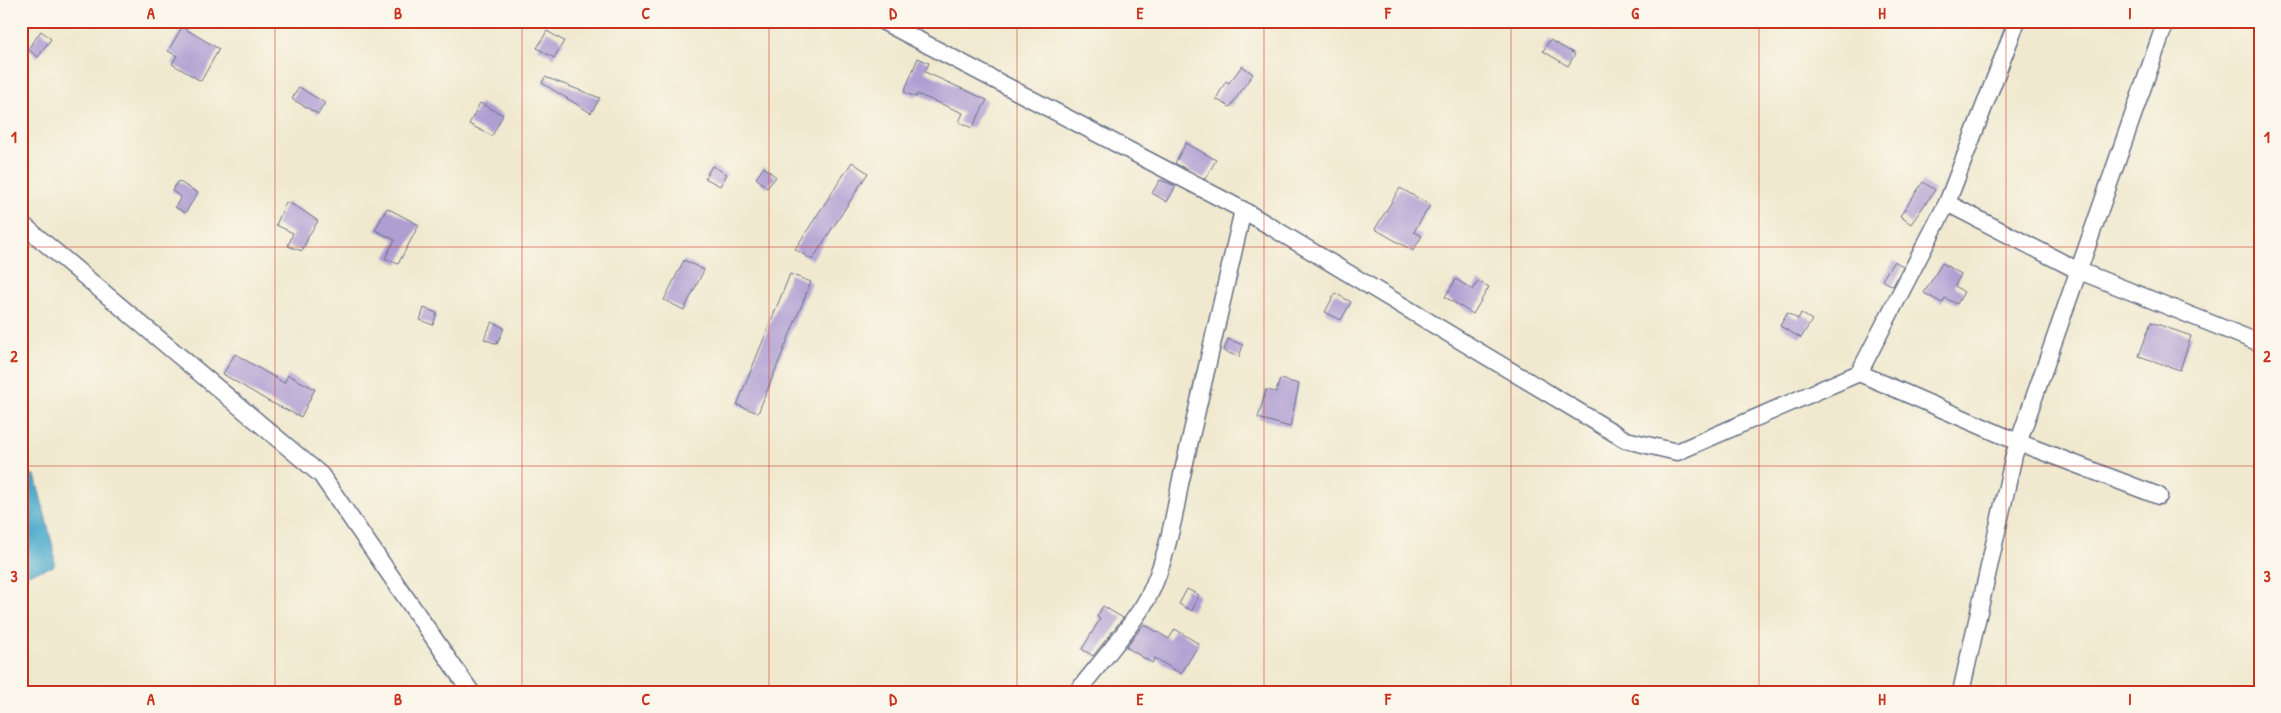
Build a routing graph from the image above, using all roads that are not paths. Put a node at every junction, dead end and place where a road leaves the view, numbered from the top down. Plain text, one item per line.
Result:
1 (882, 21) edge
2 (2017, 21) edge
3 (2166, 21) edge
4 (1947, 204) junction
5 (1243, 210) junction
6 (21, 223) edge
7 (2078, 270) junction
8 (2260, 343) edge
9 (1859, 373) junction
10 (2020, 443) junction
11 (2159, 496) dead end
12 (471, 692) edge
13 (1077, 692) edge
14 (1961, 692) edge

1 - 5 street
2 - 4 street
3 - 7 street
4 - 7 street
4 - 9 street
5 - 9 street
5 - 13 street
6 - 12 street
7 - 8 street
7 - 10 street
9 - 10 street
10 - 11 street
10 - 14 street

